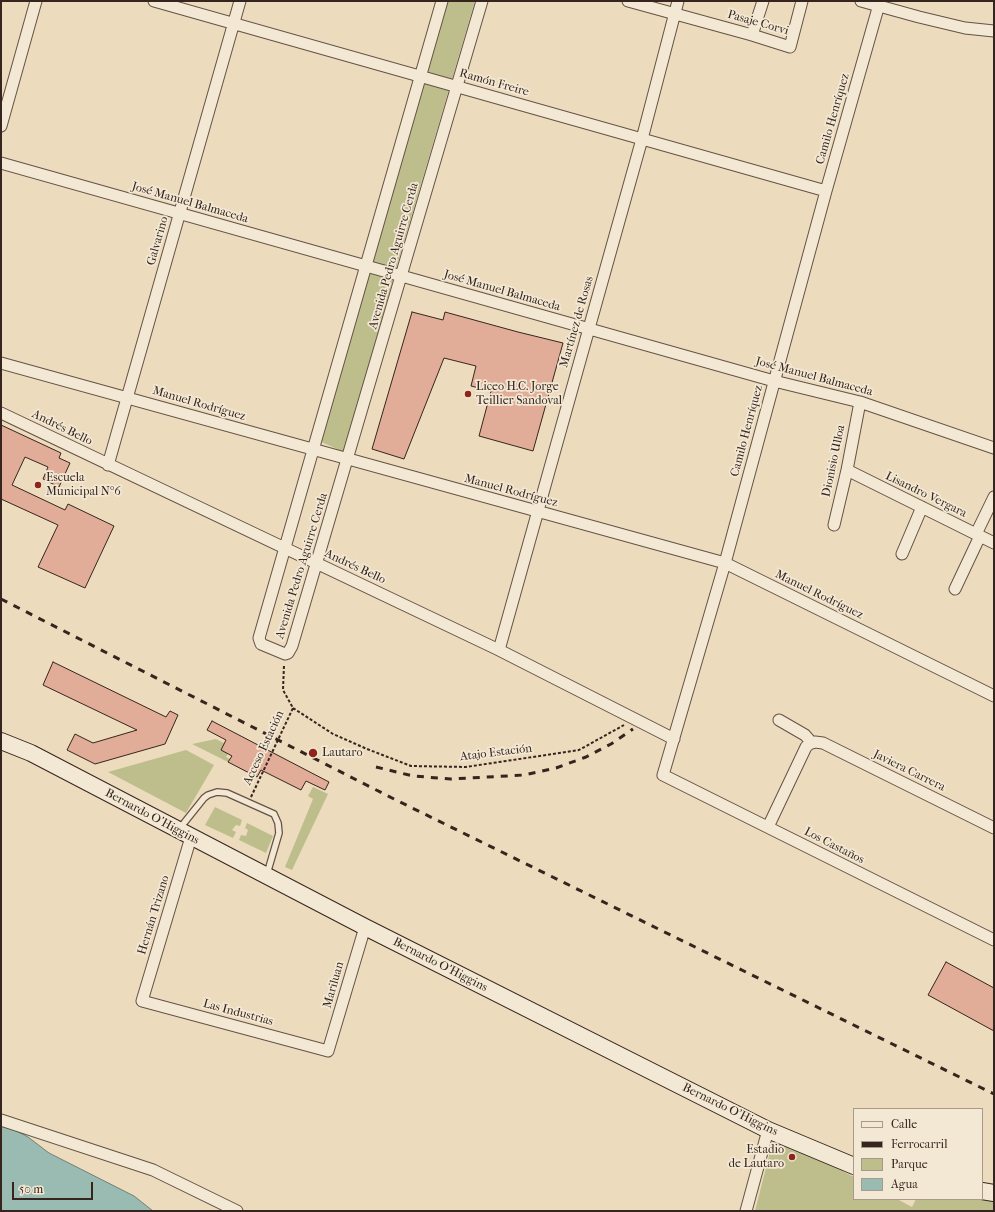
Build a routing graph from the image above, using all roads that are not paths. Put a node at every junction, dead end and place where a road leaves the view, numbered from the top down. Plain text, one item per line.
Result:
1 (36, 1) edge
2 (154, 1) edge
3 (240, 1) edge
4 (442, 1) edge
5 (482, 1) edge
6 (628, 1) edge
7 (678, 1) edge
8 (762, 1) edge
9 (802, 1) edge
10 (861, 1) edge
11 (879, 4) edge
12 (674, 14) junction
13 (234, 24) junction
14 (994, 31) edge
15 (752, 35) junction
16 (420, 76) junction
17 (457, 87) junction
18 (1, 126) edge
19 (642, 139) junction
20 (1, 163) edge
21 (826, 191) junction
22 (180, 214) junction
23 (366, 266) junction
24 (401, 276) junction
25 (588, 328) junction
26 (1, 363) edge
27 (774, 381) junction
28 (127, 398) junction
29 (860, 402) junction
30 (1, 413) edge
31 (994, 448) edge
32 (313, 450) junction
33 (348, 459) junction
34 (108, 465) junction
35 (847, 470) junction
36 (994, 497) edge
37 (922, 508) junction
38 (538, 511) junction
39 (834, 525) dead end
40 (978, 535) junction
41 (994, 543) edge
42 (285, 549) junction
43 (902, 554) dead end
44 (725, 563) junction
45 (317, 564) junction
46 (955, 589) dead end
47 (499, 650) junction
48 (994, 696) edge
49 (778, 720) dead end
50 (674, 739) junction
51 (1, 741) edge
52 (812, 742) junction
53 (1, 751) edge
54 (31, 753) junction
55 (663, 775) joint
56 (768, 827) junction
57 (994, 828) edge
58 (185, 834) junction
59 (266, 876) junction
60 (365, 927) junction
61 (994, 940) edge
62 (142, 1001) joint
63 (328, 1051) joint
64 (1, 1120) edge
65 (768, 1130) junction
66 (853, 1166) edge
67 (983, 1191) edge
68 (994, 1193) edge
69 (237, 1211) edge
70 (746, 1211) edge

1 - 18 street
2 - 13 street, Ramón Freire
3 - 13 street, Galvarino
4 - 16 street, Avenida Pedro Aguirre Cerda
5 - 17 street, Avenida Pedro Aguirre Cerda
6 - 12 street, Pasaje Corvi
7 - 12 street, Martínez de Rosas
8 - 15 street
9 - 15 street, Pasaje Corvi
10 - 11 street
11 - 14 street
11 - 21 street, Camilo Henríquez
12 - 15 street, Pasaje Corvi
12 - 19 street, Martínez de Rosas
13 - 16 street, Ramón Freire
13 - 22 street, Galvarino
16 - 17 street, Ramón Freire
16 - 23 street, Avenida Pedro Aguirre Cerda
17 - 19 street, Ramón Freire
17 - 24 street, Avenida Pedro Aguirre Cerda
19 - 21 street, Ramón Freire
19 - 25 street, Martínez de Rosas
20 - 22 street, José Manuel Balmaceda
21 - 27 street, Camilo Henríquez
22 - 23 street, José Manuel Balmaceda
22 - 28 street, Galvarino
23 - 24 street, José Manuel Balmaceda
23 - 32 street, Avenida Pedro Aguirre Cerda
24 - 25 street, José Manuel Balmaceda
24 - 33 street, Avenida Pedro Aguirre Cerda
25 - 27 street, José Manuel Balmaceda
25 - 38 street, Martínez de Rosas
26 - 28 street, Manuel Rodríguez
27 - 29 street, José Manuel Balmaceda
27 - 44 street, Camilo Henríquez
28 - 32 street, Manuel Rodríguez
28 - 34 street, Galvarino
29 - 31 street, José Manuel Balmaceda
29 - 35 street, Dionisio Ulloa
30 - 34 street, Andrés Bello
32 - 33 street, Manuel Rodríguez
32 - 42 street, Avenida Pedro Aguirre Cerda
33 - 38 street, Manuel Rodríguez
33 - 45 street, Avenida Pedro Aguirre Cerda
34 - 42 street, Andrés Bello
35 - 37 street, Lisandro Vergara
35 - 39 street, Dionisio Ulloa
36 - 40 street
37 - 40 street, Lisandro Vergara
37 - 43 street
38 - 44 street, Manuel Rodríguez
38 - 47 street, Martínez de Rosas
40 - 41 street, Lisandro Vergara
40 - 46 street
42 - 45 street, Andrés Bello
42 - 45 street, Avenida Pedro Aguirre Cerda
44 - 48 street, Manuel Rodríguez
44 - 50 street, Camilo Henríquez
45 - 47 street, Andrés Bello
47 - 50 street, Andrés Bello
49 - 52 street, Javiera Carrera
50 - 55 street, Camilo Henríquez
51 - 54 main road, Bernardo O'Higgins
52 - 56 street
52 - 57 street, Javiera Carrera
53 - 54 main road, Bernardo O'Higgins
54 - 58 main road, Bernardo O'Higgins
55 - 56 street, Los Castaños
56 - 61 street, Los Castaños
58 - 59 main road, Bernardo O'Higgins
58 - 59 lane
58 - 62 street, Hernán Trizano
59 - 60 main road, Bernardo O'Higgins
60 - 63 street, Mariluan
60 - 65 main road, Bernardo O'Higgins
62 - 63 street, Las Industrias
64 - 69 street
65 - 66 main road, Bernardo O'Higgins
65 - 70 street
67 - 68 main road

